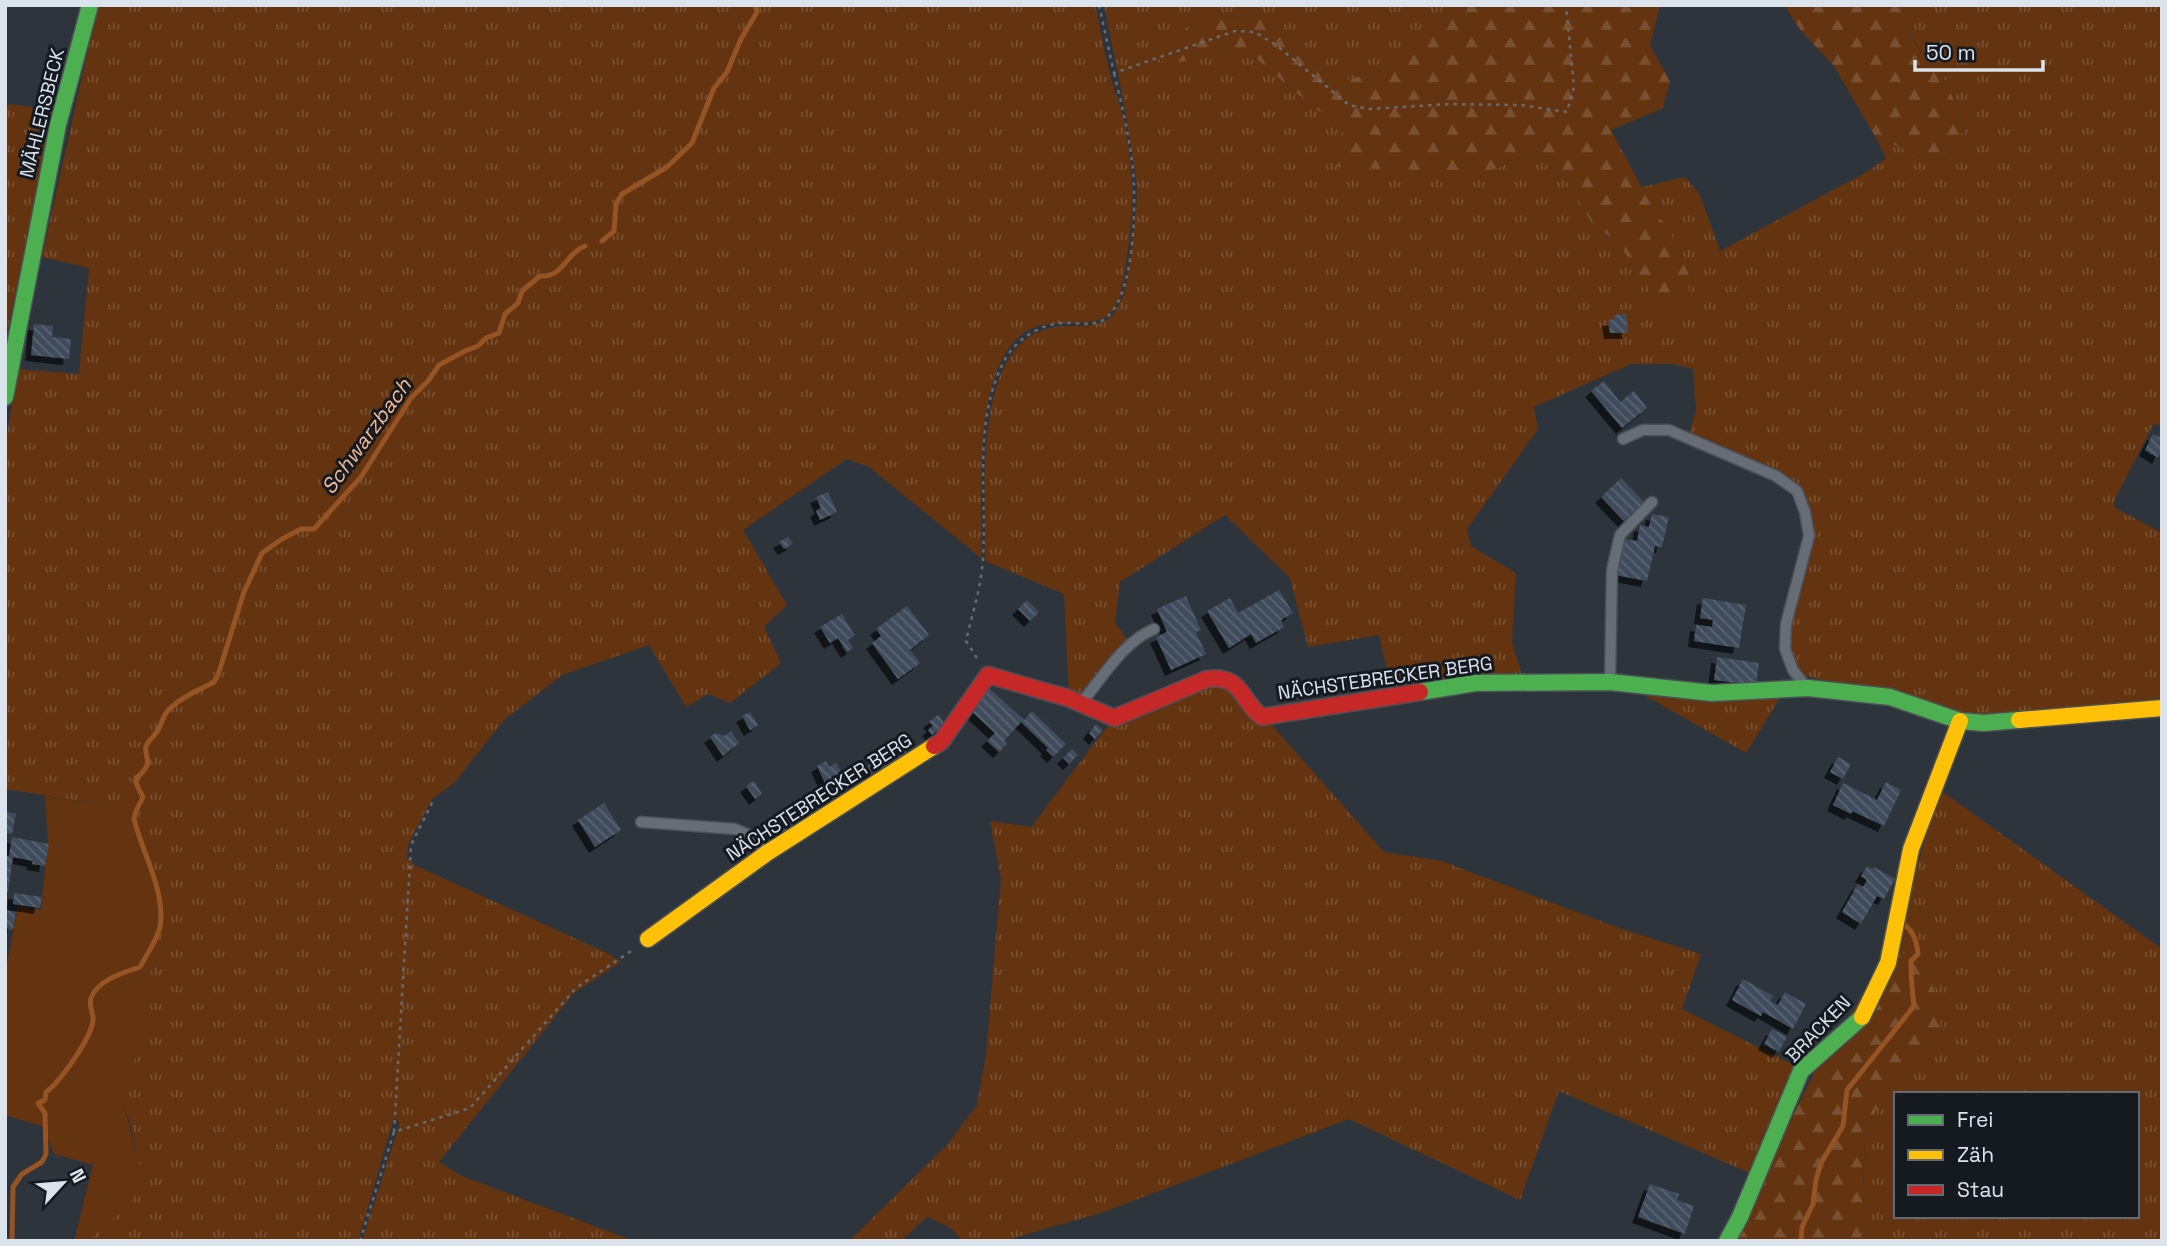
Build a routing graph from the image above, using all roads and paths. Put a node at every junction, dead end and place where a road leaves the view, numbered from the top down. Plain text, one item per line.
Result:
1 (90, 5) edge
2 (1098, 5) edge
3 (1566, 5) edge
4 (1114, 73) junction
5 (5, 397) edge
6 (1623, 439) dead end
7 (1652, 502) dead end
8 (1154, 629) dead end
9 (988, 675) junction
10 (1610, 682) junction
11 (1808, 688) junction
12 (1081, 704) junction
13 (2162, 708) edge
14 (1960, 721) junction
15 (433, 801) dead end
16 (641, 822) dead end
17 (767, 853) junction
18 (648, 939) joint
19 (394, 1132) junction
20 (360, 1241) edge
21 (1727, 1241) edge

1 - 5 street, MÄHLERSBECK
2 - 4 path
3 - 4 path
4 - 9 path
6 - 11 lane
7 - 10 lane
8 - 12 lane
9 - 12 street, NÄCHSTEBRECKER BERG
9 - 17 street, NÄCHSTEBRECKER BERG
10 - 11 street, NÄCHSTEBRECKER BERG
10 - 12 street, NÄCHSTEBRECKER BERG
11 - 14 street, NÄCHSTEBRECKER BERG
13 - 14 street, NÄCHSTEBRECKER BERG
14 - 21 street, BRACKEN
15 - 19 path
16 - 17 lane
17 - 18 street, NÄCHSTEBRECKER BERG
18 - 19 path
19 - 20 path

